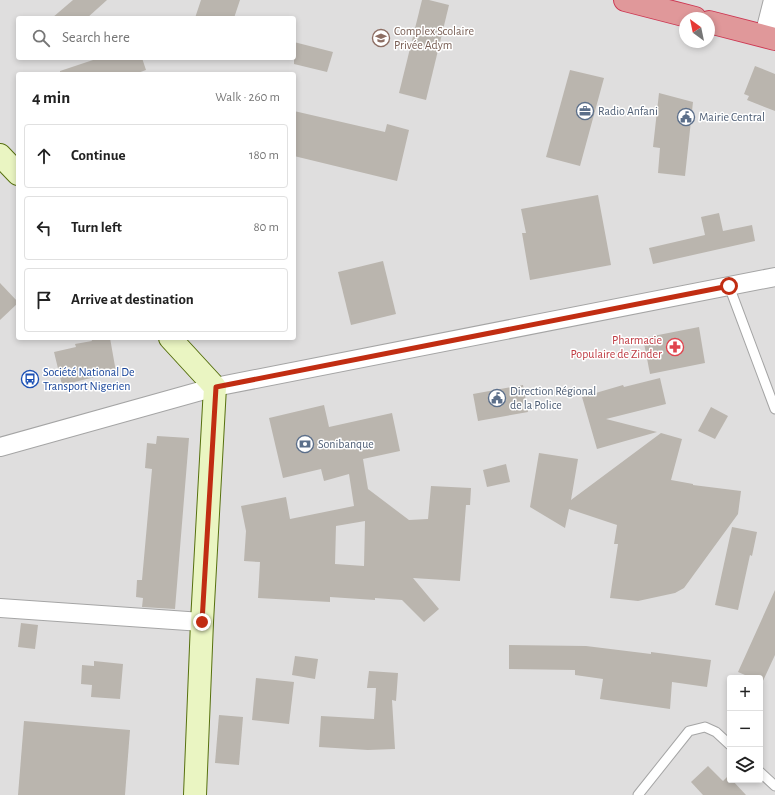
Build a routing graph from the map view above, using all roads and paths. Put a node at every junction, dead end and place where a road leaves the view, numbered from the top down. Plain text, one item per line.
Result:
1 (625, 0) edge
2 (773, 0) edge
3 (679, 14) edge
4 (715, 23) edge
5 (770, 37) edge
6 (0, 155) edge
7 (16, 172) edge
8 (775, 277) edge
9 (729, 286) junction
10 (172, 340) edge
11 (216, 387) junction
12 (775, 409) edge
13 (0, 447) edge
14 (0, 608) edge
15 (202, 622) junction
16 (727, 742) edge
17 (763, 775) edge
18 (775, 786) edge
19 (195, 795) edge
20 (638, 795) edge

1 - 3 highway
2 - 5 street
4 - 5 highway
6 - 7 street
8 - 9 street
9 - 11 street
9 - 12 lane
10 - 11 street
11 - 13 street
11 - 15 street
14 - 15 street
15 - 19 street
16 - 20 lane
17 - 18 lane

